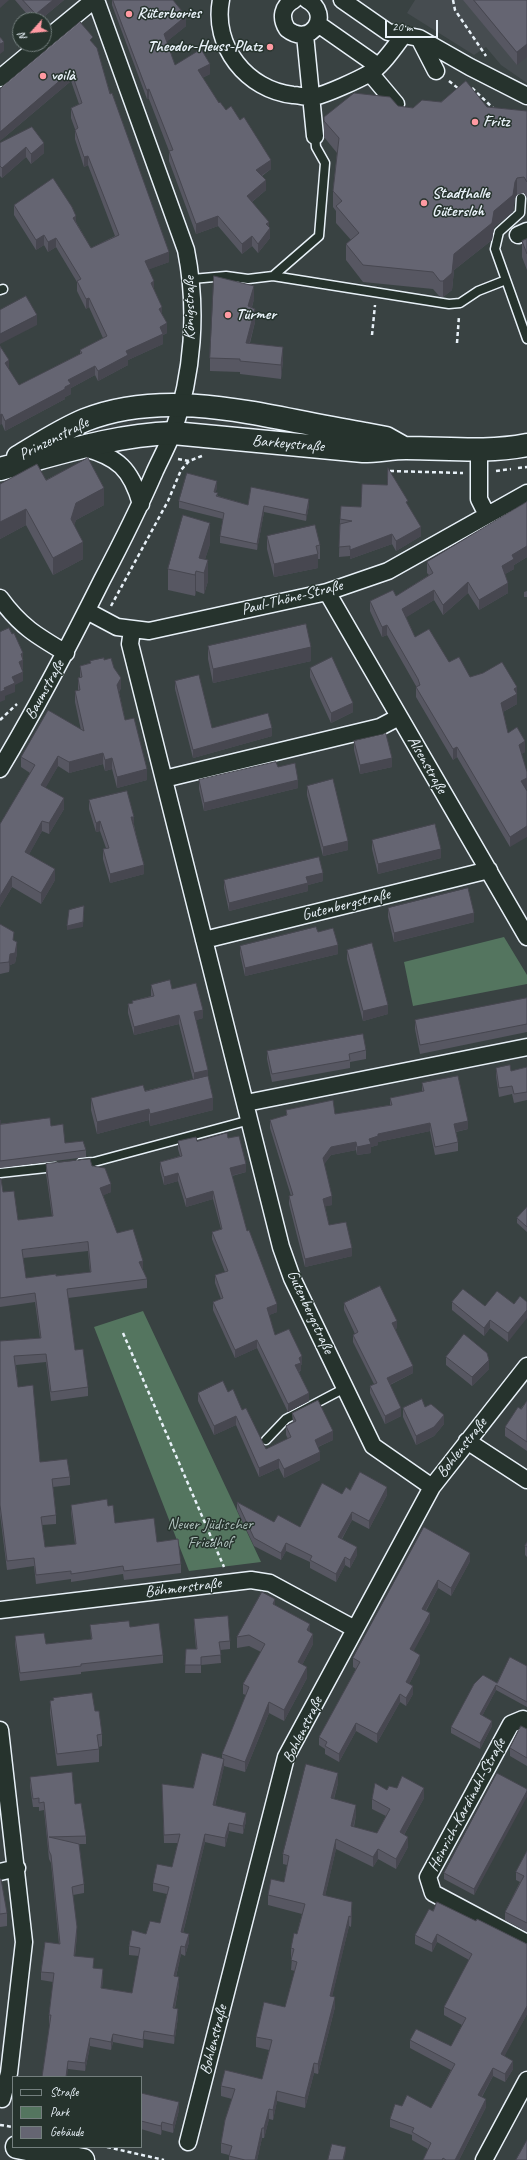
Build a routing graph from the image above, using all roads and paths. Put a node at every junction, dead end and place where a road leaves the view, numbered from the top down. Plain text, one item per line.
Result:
1 (95, 0) edge
2 (221, 0) edge
3 (453, 0) edge
4 (310, 1) edge
5 (287, 2) edge
6 (349, 2) edge
7 (318, 24) junction
8 (52, 35) edge
9 (305, 35) junction
10 (412, 36) junction
11 (31, 52) edge
12 (445, 68) junction
13 (374, 70) junction
14 (495, 73) junction
15 (0, 78) edge
16 (470, 87) edge
17 (462, 90) edge
18 (312, 97) junction
19 (526, 103) edge
20 (396, 104) edge
21 (497, 112) edge
22 (315, 136) joint
23 (522, 198) dead end
24 (273, 276) junction
25 (192, 279) junction
26 (506, 280) junction
27 (376, 293) junction
28 (460, 303) junction
29 (372, 335) dead end
30 (527, 339) edge
31 (457, 343) dead end
32 (180, 405) junction
33 (173, 433) junction
34 (527, 445) edge
35 (80, 447) junction
36 (404, 448) junction
37 (478, 451) junction
38 (207, 454) dead end
39 (527, 467) edge
40 (0, 468) edge
41 (478, 473) junction
42 (527, 494) edge
43 (141, 504) junction
44 (487, 515) junction
45 (327, 592) junction
46 (118, 595) dead end
47 (0, 598) edge
48 (87, 611) junction
49 (132, 630) junction
50 (66, 653) junction
51 (24, 704) dead end
52 (399, 717) junction
53 (0, 720) edge
54 (0, 769) edge
55 (164, 779) junction
56 (489, 870) junction
57 (527, 937) edge
58 (204, 940) junction
59 (527, 1047) edge
60 (246, 1103) junction
61 (250, 1120) junction
62 (0, 1173) edge
63 (123, 1333) dead end
64 (527, 1366) edge
65 (345, 1388) junction
66 (266, 1440) dead end
67 (467, 1440) junction
68 (527, 1480) edge
69 (432, 1487) junction
70 (227, 1583) junction
71 (0, 1610) edge
72 (355, 1629) junction
73 (527, 1721) edge
74 (0, 1730) edge
75 (17, 1868) junction
76 (0, 1872) edge
77 (527, 1943) edge
78 (527, 2080) edge
79 (2, 2099) dead end
80 (0, 2124) edge
81 (12, 2127) edge
82 (188, 2142) dead end
83 (0, 2144) edge
84 (12, 2146) edge
85 (22, 2148) edge
86 (111, 2148) edge
87 (83, 2160) edge
88 (164, 2160) edge
89 (484, 2160) edge

1 - 8 street
1 - 25 street, Königstraße
2 - 18 street
3 - 14 path
4 - 7 street
5 - 9 street
6 - 10 street
7 - 9 street
7 - 13 street
9 - 18 street
10 - 12 street
10 - 13 street
11 - 15 street
12 - 14 street
12 - 17 path
13 - 18 street
13 - 20 street
14 - 19 street
16 - 21 path
18 - 22 street
22 - 24 lane
23 - 26 lane
24 - 25 lane
24 - 27 lane
25 - 32 street, Königstraße
26 - 28 lane
26 - 30 lane
27 - 28 lane
27 - 29 path
28 - 31 path
32 - 33 street, Königstraße
32 - 36 street, Barkeystraße
32 - 40 street, Prinzenstraße
33 - 35 street, Prinzenstraße
33 - 36 street, Barkeystraße
33 - 43 street, Königstraße
34 - 37 street, Barkeystraße
35 - 40 street, Prinzenstraße
35 - 43 street
36 - 37 street, Barkeystraße
37 - 41 street
38 - 46 path
39 - 41 path
41 - 44 street
42 - 44 street, Paul-Thöne-Straße
43 - 48 street, Königstraße
44 - 45 street, Paul-Thöne-Straße
45 - 49 street, Paul-Thöne-Straße
45 - 52 street, Alsenstraße
47 - 50 street
48 - 49 street, Paul-Thöne-Straße
48 - 50 street, Baumstraße
49 - 55 street, Gutenbergstraße
50 - 54 street, Baumstraße
51 - 53 path
52 - 55 street
52 - 56 street, Alsenstraße
55 - 58 street, Gutenbergstraße
56 - 57 street, Alsenstraße
56 - 58 street, Gutenbergstraße
58 - 60 street, Gutenbergstraße
59 - 60 street
60 - 61 street, Gutenbergstraße
61 - 62 lane
61 - 65 street, Gutenbergstraße
63 - 70 path
64 - 67 street, Bohlenstraße
65 - 66 lane
65 - 69 street, Gutenbergstraße
67 - 68 street
67 - 69 street, Bohlenstraße
69 - 72 street, Bohlenstraße
70 - 71 street, Böhmerstraße
70 - 72 street, Böhmerstraße
72 - 82 street, Bohlenstraße
73 - 77 street, Heinrich-Kardinahl-Straße
74 - 75 street
75 - 76 street
75 - 79 street
78 - 89 street
80 - 81 path
83 - 84 street
85 - 87 street
86 - 88 path

